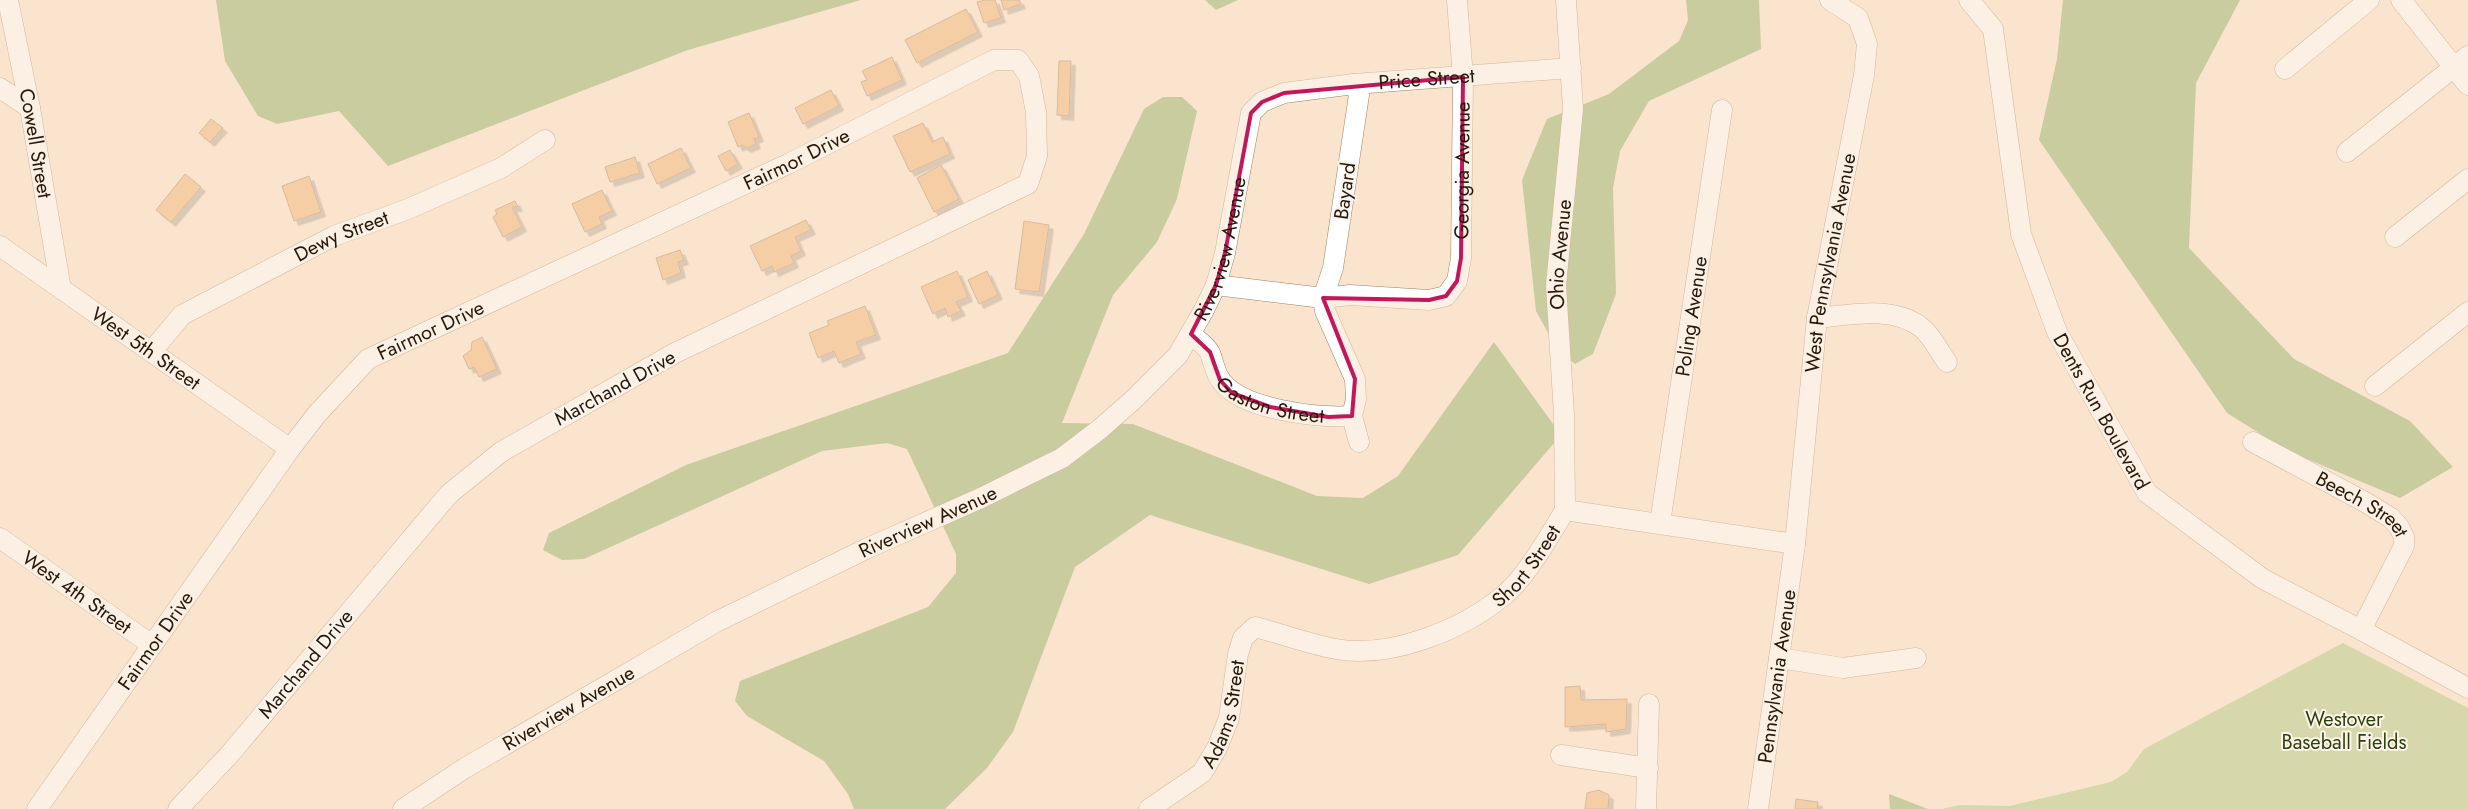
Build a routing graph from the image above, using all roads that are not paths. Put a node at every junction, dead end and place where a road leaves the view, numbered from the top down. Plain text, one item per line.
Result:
1 (8, 0) edge
2 (1457, 0) edge
3 (1566, 0) edge
4 (1830, 0) edge
5 (1969, 0) edge
6 (2369, 0) edge
7 (2401, 0) edge
8 (994, 60) joint
9 (2461, 61) edge
10 (1570, 68) junction
11 (2286, 69) dead end
12 (1463, 77) junction
13 (1354, 84) junction
14 (2468, 85) edge
15 (0, 88) edge
16 (1284, 92) joint
17 (30, 108) junction
18 (1722, 110) dead end
19 (544, 140) dead end
20 (2347, 152) dead end
21 (2468, 180) edge
22 (2395, 237) dead end
23 (0, 246) edge
24 (1216, 285) junction
25 (61, 288) junction
26 (1323, 298) junction
27 (2466, 317) edge
28 (1817, 318) junction
29 (1191, 334) junction
30 (152, 351) junction
31 (1947, 362) dead end
32 (2375, 386) dead end
33 (1352, 416) junction
34 (1359, 442) dead end
35 (2253, 442) dead end
36 (290, 449) junction
37 (1566, 510) junction
38 (1660, 523) junction
39 (0, 538) edge
40 (1796, 544) junction
41 (1255, 627) joint
42 (2362, 630) junction
43 (152, 645) junction
44 (1779, 658) junction
45 (1916, 658) dead end
46 (2468, 688) edge
47 (1648, 704) dead end
48 (1561, 756) dead end
49 (1648, 768) junction
50 (37, 809) edge
51 (178, 809) edge
52 (403, 809) edge
53 (1149, 809) edge
54 (1646, 809) edge
55 (1758, 809) edge

1 - 17 street, Cowell Street
2 - 12 street, Georgia Avenue
3 - 10 street, Ohio Avenue
4 - 28 street, West Pennsylvania Avenue
5 - 42 street, Dents Run Boulevard
6 - 11 street
7 - 9 street
8 - 36 street, Fairmor Drive
8 - 51 street, Marchand Drive
9 - 14 street
9 - 20 street
10 - 12 street, Price Street
10 - 37 street, Ohio Avenue
12 - 13 street, Price Street
12 - 26 street, Georgia Avenue
13 - 16 street, Price Street
13 - 26 street, Bayard
15 - 17 street
16 - 24 street, Riverview Avenue
17 - 25 street, Cowell Street
18 - 38 street, Poling Avenue
19 - 30 street, Dewy Street
21 - 22 street
23 - 25 street, West 5th Street
24 - 26 street
24 - 29 street, Riverview Avenue
25 - 30 street, West 5th Street
26 - 33 street
27 - 32 street
28 - 31 street
28 - 40 street, West Pennsylvania Avenue
29 - 33 street, Gaston Street
29 - 52 street, Riverview Avenue
30 - 36 street, West 5th Street
33 - 34 street, Gaston Street
35 - 42 street, Beech Street
36 - 43 street, Fairmor Drive
37 - 38 street, Short Street
37 - 41 street, Short Street
38 - 40 street, Short Street
39 - 43 street, West 4th Street
40 - 44 street, Pennsylvania Avenue
41 - 53 street, Adams Street
42 - 46 street, Dents Run Boulevard
43 - 50 street, Fairmor Drive
44 - 45 street
44 - 55 street, Pennsylvania Avenue
47 - 49 street
48 - 49 street
49 - 54 street

